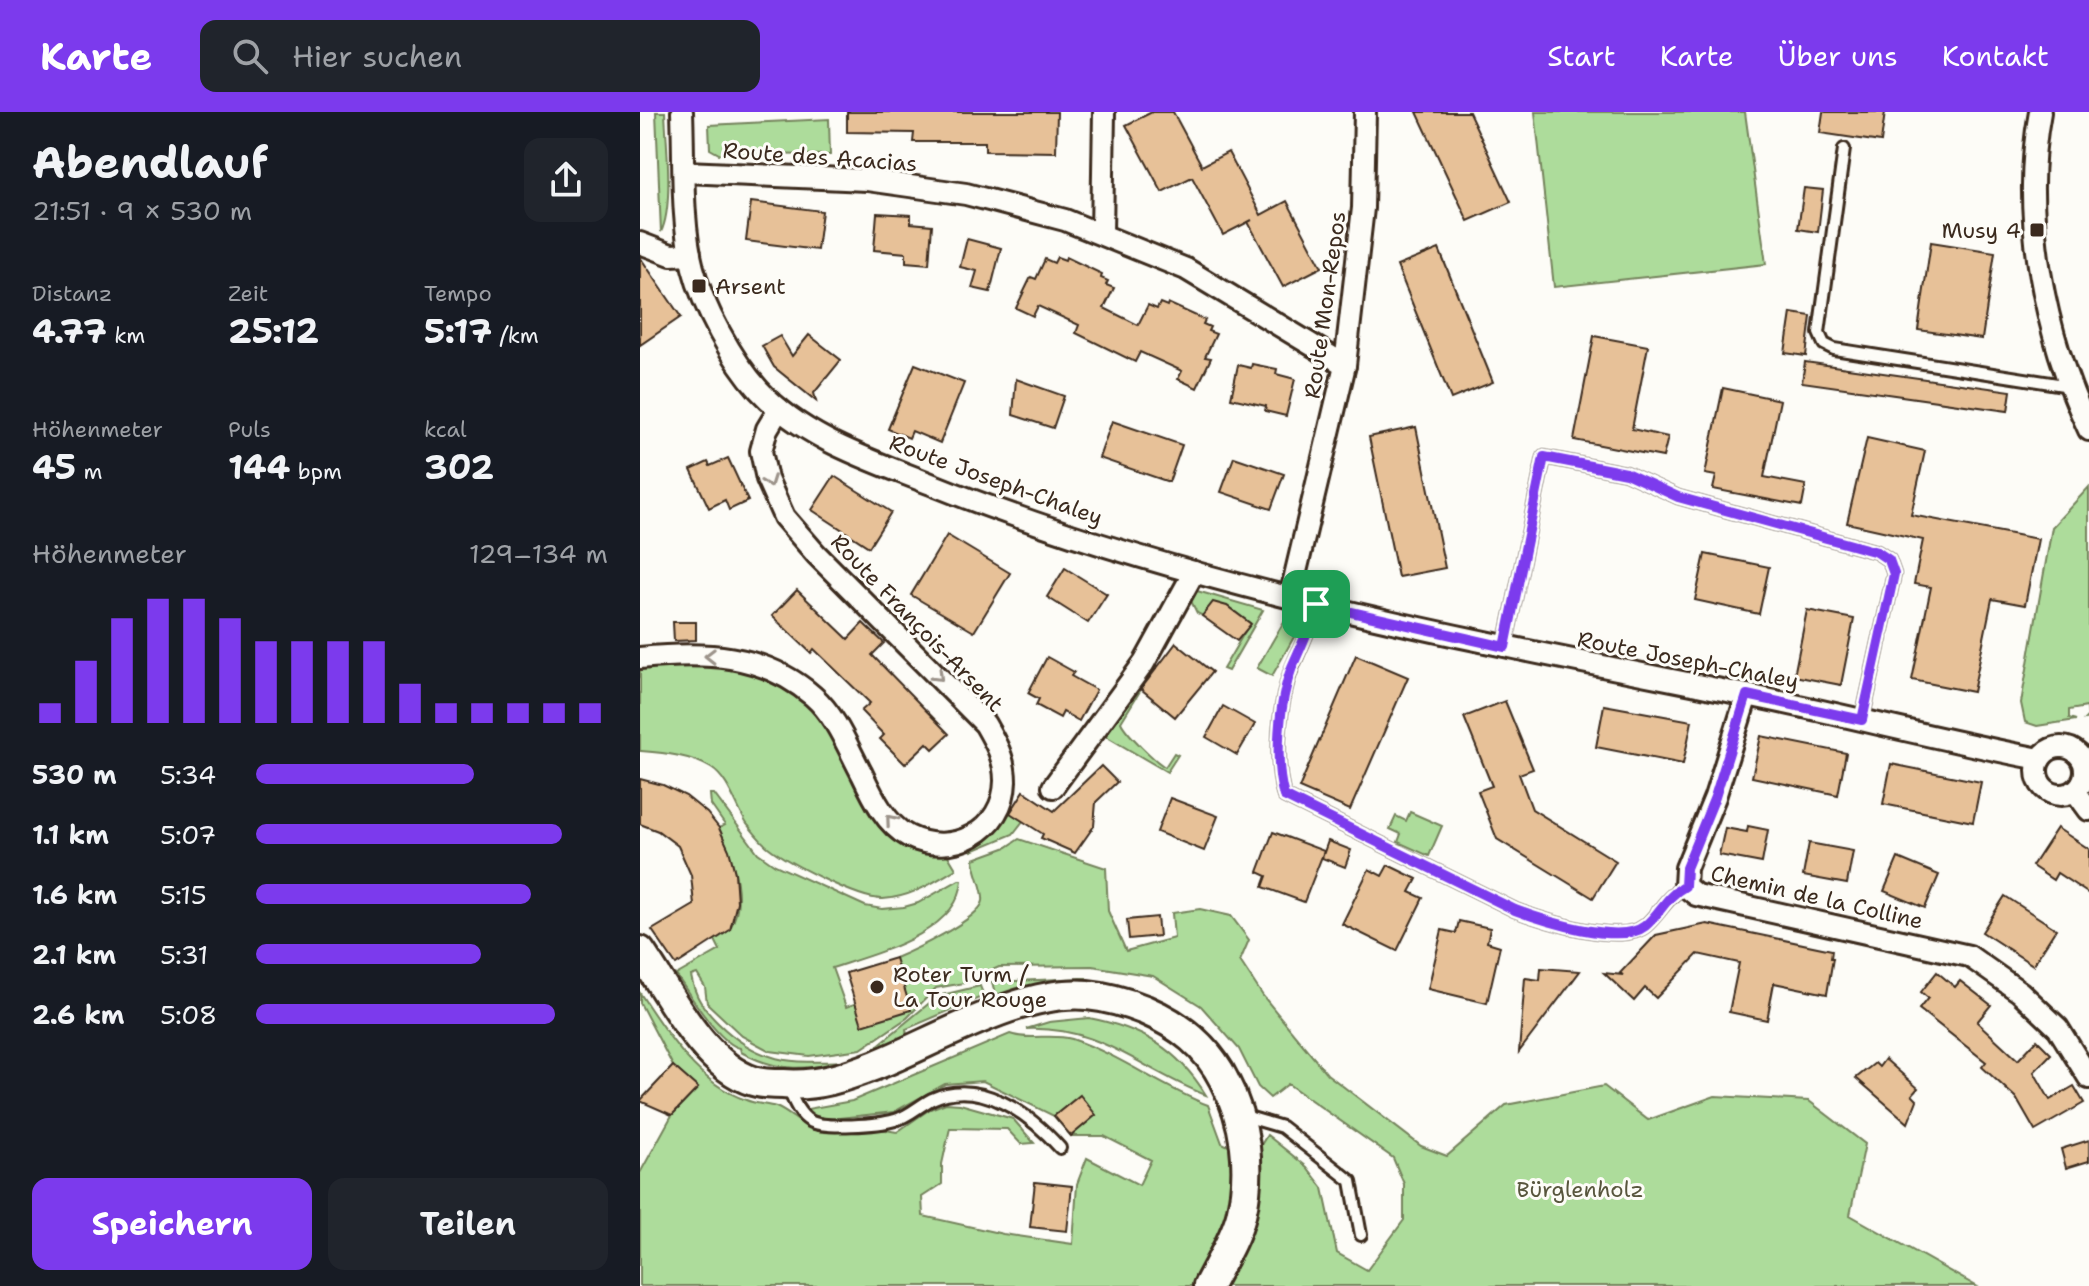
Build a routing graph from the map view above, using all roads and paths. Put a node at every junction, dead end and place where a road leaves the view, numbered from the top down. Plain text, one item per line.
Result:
1 (682, 112) edge
2 (1104, 112) edge
3 (1365, 112) edge
4 (2040, 112) edge
5 (1844, 149) dead end
6 (685, 172) junction
7 (1102, 233) junction
8 (640, 243) edge
9 (690, 254) junction
10 (1345, 365) junction
11 (2072, 386) junction
12 (779, 409) junction
13 (2089, 430) edge
14 (1194, 572) junction
15 (1290, 597) junction
16 (1316, 604) junction
17 (1505, 647) junction
18 (640, 658) edge
19 (1747, 695) junction
20 (1862, 720) junction
21 (2084, 751) edge
22 (2040, 759) junction
23 (1053, 787) dead end
24 (2075, 791) junction
25 (2089, 810) edge
26 (1685, 886) junction
27 (640, 951) edge
28 (2089, 1078) edge
29 (786, 1084) junction
30 (1242, 1128) junction
31 (1060, 1148) dead end
32 (1361, 1235) dead end
33 (1208, 1286) edge

1 - 6 street, Route Joseph-Chaley
2 - 7 street
3 - 10 street, Route Mon-Repos
4 - 11 street
5 - 11 lane
6 - 7 street, Route des Acacias
6 - 9 street, Route Joseph-Chaley
7 - 10 street, Route des Acacias
8 - 9 street
9 - 12 street, Route Joseph-Chaley
10 - 15 street, Route Mon-Repos
11 - 13 street
12 - 14 street, Route Joseph-Chaley
12 -> 18 street, Route François-Arsent
14 - 15 street, Route Joseph-Chaley
14 - 23 street
15 - 16 street, Route Joseph-Chaley
16 - 17 street, Route Joseph-Chaley
16 - 26 lane
17 - 19 street, Route Joseph-Chaley
17 - 20 lane
19 - 20 street, Route Joseph-Chaley
19 - 26 street, Chemin de la Colline
20 - 22 street, Route Joseph-Chaley
21 - 22 street, Route Joseph-Chaley
21 - 24 street, Route Joseph-Chaley
22 - 24 street
24 - 25 street
26 - 28 street, Chemin de la Colline
27 - 29 main road
29 - 30 main road
29 - 31 lane
30 - 32 lane
30 - 33 main road

